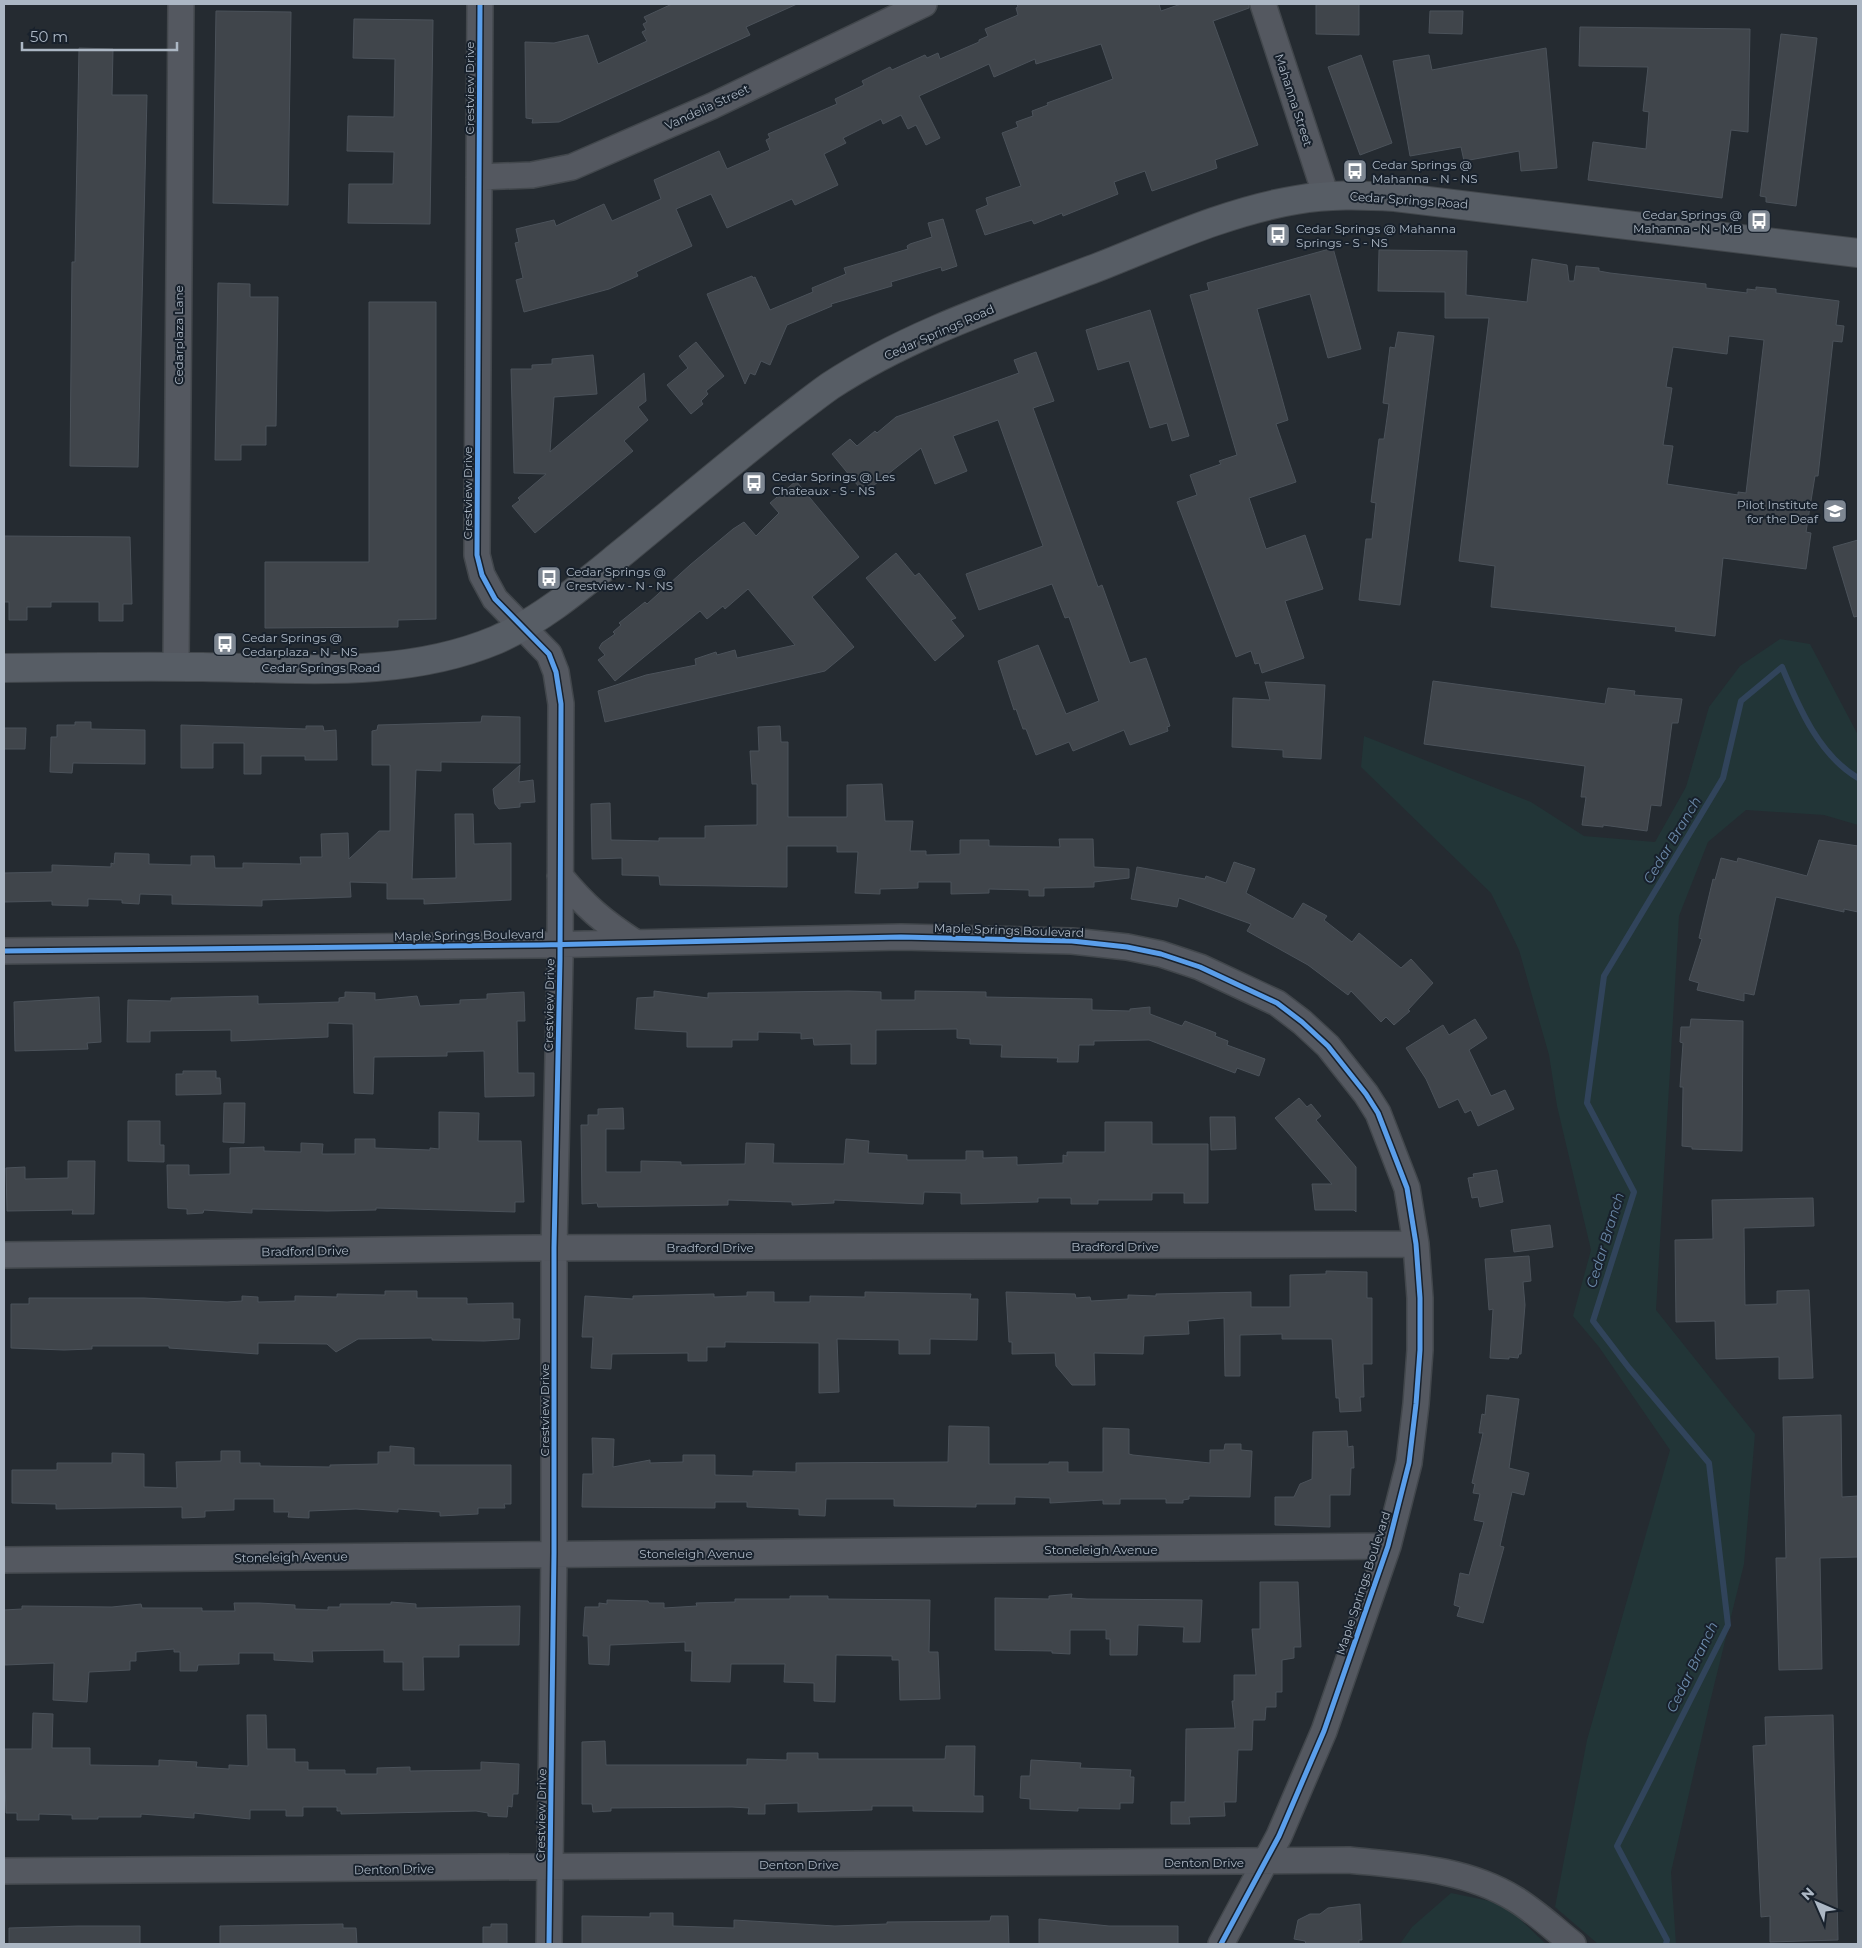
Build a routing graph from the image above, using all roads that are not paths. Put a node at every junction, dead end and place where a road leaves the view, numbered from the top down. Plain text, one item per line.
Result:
1 (181, 4) edge
2 (480, 4) edge
3 (924, 4) edge
4 (1263, 4) edge
5 (479, 177) junction
6 (1326, 196) junction
7 (1858, 253) edge
8 (523, 626) junction
9 (176, 666) junction
10 (4, 668) edge
11 (560, 876) junction
12 (636, 942) junction
13 (560, 944) junction
14 (4, 951) edge
15 (1416, 1244) junction
16 (554, 1248) junction
17 (4, 1255) edge
18 (1388, 1546) junction
19 (554, 1553) junction
20 (4, 1560) edge
21 (1266, 1861) junction
22 (550, 1866) junction
23 (4, 1871) edge
24 (549, 1944) edge
25 (1221, 1944) edge
26 (1573, 1944) edge

1 - 9 street, Cedarplaza Lane
2 - 5 street, Crestview Drive
3 - 5 street, Vandelia Street
4 - 6 street, Mahanna Street
5 - 8 street, Crestview Drive
6 - 7 main road, Cedar Springs Road
6 - 8 main road, Cedar Springs Road
8 - 9 main road, Cedar Springs Road
8 - 11 street, Crestview Drive
9 - 10 main road, Cedar Springs Road
11 - 12 street
11 - 13 street, Crestview Drive
12 - 13 street, Maple Springs Boulevard
12 - 15 street, Maple Springs Boulevard
13 - 14 street, Maple Springs Boulevard
13 - 16 street, Crestview Drive
15 - 16 street, Bradford Drive
15 - 18 street, Maple Springs Boulevard
16 - 17 street, Bradford Drive
16 - 19 street, Crestview Drive
18 - 19 street, Stoneleigh Avenue
18 - 21 street, Maple Springs Boulevard
19 - 20 street, Stoneleigh Avenue
19 - 22 street, Crestview Drive
21 - 22 street, Denton Drive
21 - 25 street, Maple Springs Boulevard
21 - 26 street, Denton Drive
22 - 23 street, Denton Drive
22 - 24 street, Crestview Drive

